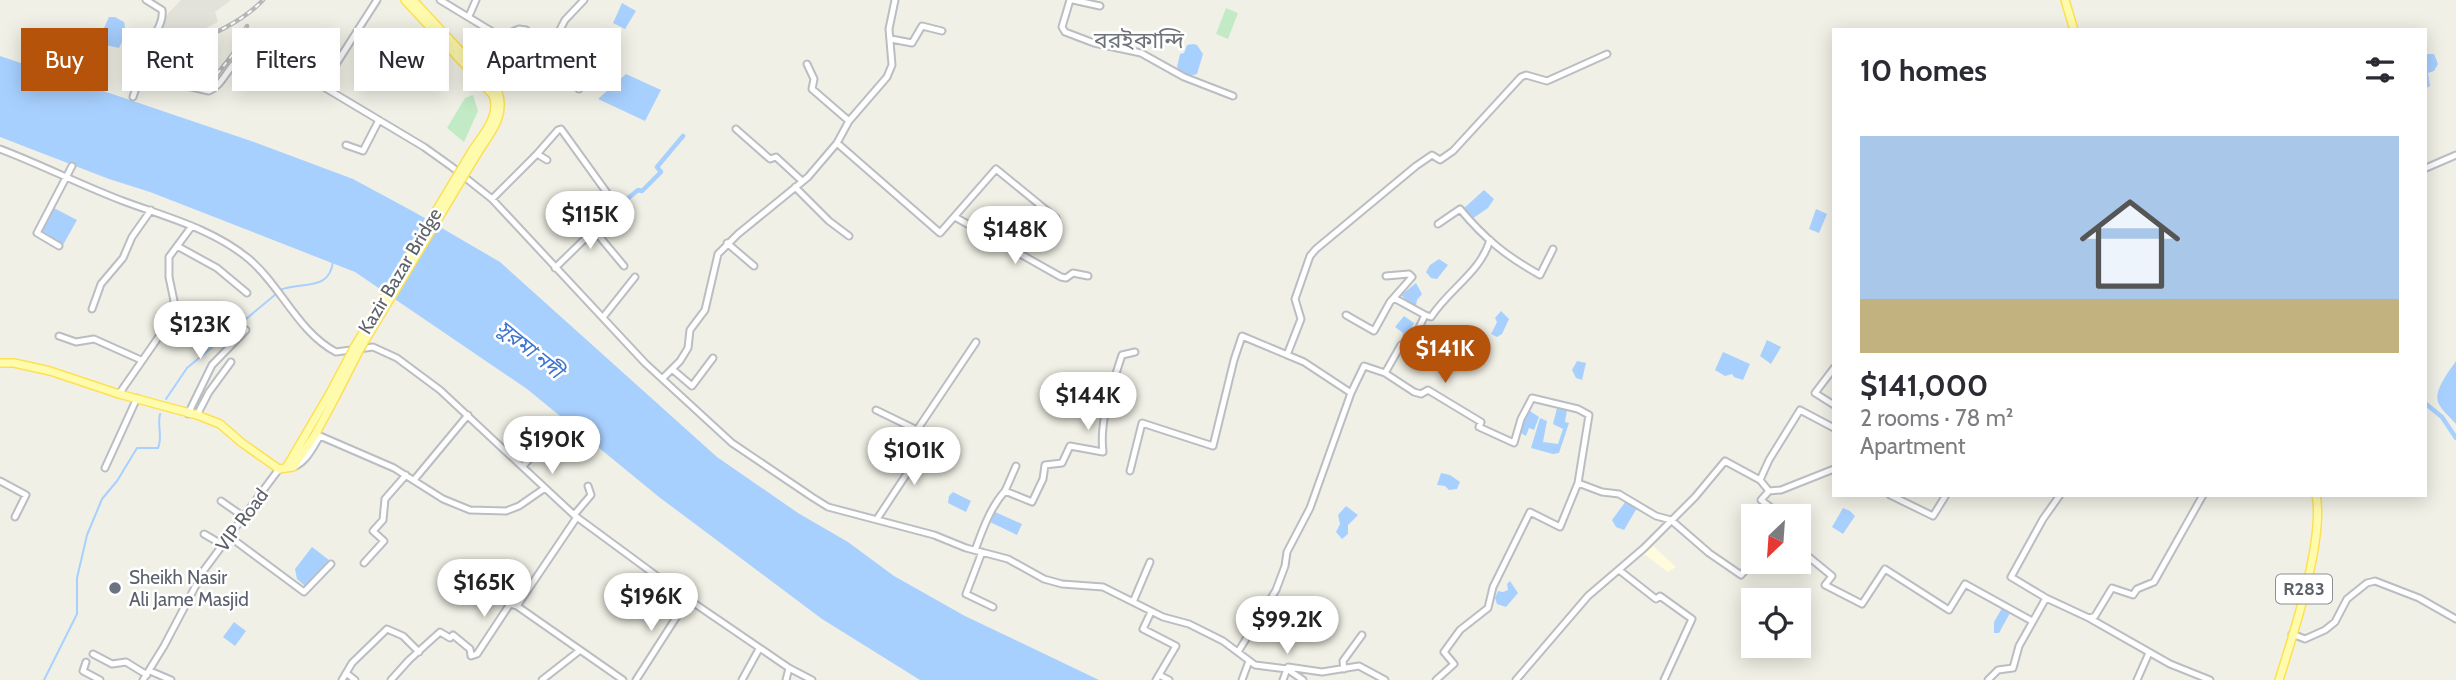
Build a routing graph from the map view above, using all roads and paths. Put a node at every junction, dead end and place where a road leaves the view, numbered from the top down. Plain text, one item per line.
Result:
1 (146, 0) edge
2 (377, 0) edge
3 (405, 0) edge
4 (413, 0) edge
5 (440, 0) edge
6 (476, 0) edge
7 (584, 0) edge
8 (895, 0) edge
9 (1072, 0) edge
10 (2065, 0) edge
11 (1100, 6) dead end
12 (469, 16) junction
13 (158, 28) edge
14 (488, 28) edge
15 (561, 28) edge
16 (2073, 28) edge
17 (942, 32) dead end
18 (891, 39) junction
19 (1607, 54) dead end
20 (463, 56) edge
21 (340, 58) edge
22 (463, 58) edge
23 (807, 64) dead end
24 (232, 68) edge
25 (218, 86) edge
26 (135, 91) edge
27 (330, 91) edge
28 (497, 91) edge
29 (1233, 96) dead end
30 (133, 97) dead end
31 (379, 120) junction
32 (849, 121) junction
33 (736, 129) dead end
34 (837, 142) junction
35 (346, 145) dead end
36 (0, 149) edge
37 (537, 154) junction
38 (2456, 155) edge
39 (547, 160) dead end
40 (72, 166) dead end
41 (2427, 168) edge
42 (67, 177) junction
43 (802, 181) junction
44 (796, 187) junction
45 (610, 197) dead end
46 (492, 200) junction
47 (151, 210) junction
48 (955, 217) junction
49 (1056, 218) dead end
50 (1438, 224) dead end
51 (192, 226) junction
52 (849, 236) dead end
53 (1490, 240) junction
54 (727, 243) junction
55 (59, 246) dead end
56 (177, 246) junction
57 (1553, 249) dead end
58 (754, 265) dead end
59 (624, 266) dead end
60 (555, 268) junction
61 (1088, 276) dead end
62 (1385, 276) dead end
63 (635, 277) dead end
64 (247, 293) dead end
65 (1394, 298) junction
66 (92, 309) dead end
67 (1346, 315) dead end
68 (1425, 315) junction
69 (604, 316) junction
70 (246, 330) dead end
71 (59, 336) dead end
72 (976, 342) dead end
73 (1135, 352) dead end
74 (1287, 355) junction
75 (713, 358) dead end
76 (141, 360) junction
77 (231, 362) dead end
78 (0, 363) edge
79 (672, 369) junction
80 (1832, 371) edge
81 (1385, 373) junction
82 (663, 378) junction
83 (1351, 393) junction
84 (119, 394) junction
85 (136, 398) junction
86 (1832, 404) edge
87 (876, 410) dead end
88 (188, 414) junction
89 (197, 415) junction
90 (468, 415) junction
91 (1832, 427) edge
92 (917, 430) junction
93 (547, 441) dead end
94 (523, 466) junction
95 (1016, 466) dead end
96 (105, 468) dead end
97 (286, 468) junction
98 (1832, 470) edge
99 (1130, 471) dead end
100 (406, 475) junction
101 (415, 480) junction
102 (1760, 480) junction
103 (0, 481) edge
104 (1578, 483) junction
105 (588, 486) dead end
106 (545, 488) junction
107 (1005, 491) junction
108 (1769, 491) junction
109 (1894, 497) edge
110 (1945, 497) edge
111 (2059, 497) edge
112 (2202, 497) edge
113 (2316, 497) edge
114 (220, 501) dead end
115 (1766, 504) edge
116 (575, 516) junction
117 (15, 517) dead end
118 (244, 517) junction
119 (877, 519) junction
120 (1671, 520) junction
121 (204, 534) dead end
122 (230, 537) junction
123 (223, 545) junction
124 (975, 550) junction
125 (982, 552) junction
126 (1811, 559) edge
127 (1150, 562) dead end
128 (364, 563) dead end
129 (331, 564) dead end
130 (1619, 570) junction
131 (1742, 574) edge
132 (2046, 598) junction
133 (688, 600) junction
134 (1133, 602) junction
135 (517, 606) junction
136 (993, 607) dead end
137 (1151, 612) junction
138 (2089, 618) junction
139 (2456, 619) edge
140 (2032, 621) junction
141 (2292, 634) junction
142 (1363, 635) dead end
143 (760, 649) junction
144 (579, 651) junction
145 (419, 652) junction
146 (1238, 652) junction
147 (2149, 653) junction
148 (93, 654) dead end
149 (1249, 661) junction
150 (86, 662) dead end
151 (789, 668) junction
152 (1287, 669) junction
153 (1343, 669) junction
154 (346, 673) junction
155 (146, 675) edge
156 (1158, 678) edge
157 (100, 680) edge
158 (171, 680) edge
159 (342, 680) edge
160 (355, 680) edge
161 (391, 680) edge
162 (541, 680) edge
163 (623, 680) edge
164 (636, 680) edge
165 (742, 680) edge
166 (786, 680) edge
167 (812, 680) edge
168 (1169, 680) edge
169 (1242, 680) edge
170 (1283, 680) edge
171 (1303, 680) edge
172 (1385, 680) edge
173 (1436, 680) edge
174 (1516, 680) edge
175 (1664, 680) edge
176 (1988, 680) edge
177 (2137, 680) edge
178 (2210, 680) edge
179 (2280, 680) edge

1 - 13 street
2 - 21 street
3 - 22 main road
4 - 20 main road
5 - 12 street
6 - 12 street
7 - 15 street
8 - 18 street
9 - 11 street
9 - 29 street
10 - 16 main road
12 - 14 street
17 - 18 street
18 - 32 street
19 - 74 street
23 - 32 street
24 - 25 street
26 - 30 street
27 - 31 street
28 - 97 main road, bridge
31 - 35 street
31 - 46 street
32 - 34 street
33 - 43 street
34 - 43 street
34 - 48 street
36 - 42 street
37 - 39 street
37 - 45 street
37 - 46 street
38 - 41 street
40 - 42 street
42 - 47 street
42 - 55 street
43 - 44 street
44 - 52 street
44 - 54 street
46 - 60 street
47 - 51 street
47 - 66 street
48 - 49 street
48 - 61 street
50 - 53 street
51 - 56 street
51 - 90 street
53 - 57 street
53 - 68 street
54 - 58 street
54 - 79 street
56 - 64 street
56 - 76 street
59 - 60 street
60 - 69 street
62 - 65 street
63 - 69 street
65 - 67 street
65 - 68 street
68 - 81 street
69 - 82 street
70 - 88 street
71 - 76 street
72 - 92 street
73 - 107 street
74 - 83 street
74 - 99 street
75 - 79 street
76 - 84 street
77 - 89 street
78 - 84 main road
79 - 82 street
80 - 86 street
81 - 83 street
81 - 104 street
82 - 119 street
83 - 146 street
84 - 85 main road
85 - 88 main road
85 - 96 street
87 - 92 street
88 - 89 main road
89 - 97 main road
90 - 94 street
90 - 101 street
91 - 102 street
92 - 119 street
93 - 94 street
94 - 106 street
95 - 107 street
97 - 100 street, VIP Road
97 - 118 street, VIP Road
98 - 108 street
100 - 101 street
100 - 128 street
101 - 106 street
102 - 108 street
102 - 120 street
103 - 117 street
104 - 120 street
104 - 173 street
105 - 116 street
106 - 116 street
107 - 124 street
108 - 115 street
109 - 110 street
111 - 132 street
112 - 138 street
113 - 141 main road, R283
114 - 118 street
116 - 133 street
116 - 135 street
118 - 122 street, VIP Road
119 - 124 street
120 - 130 street
120 - 131 street
121 - 123 street
122 - 123 street, VIP Road
122 - 129 street
123 - 155 street, VIP Road
124 - 125 street
125 - 134 street
125 - 136 street
126 - 140 street
127 - 134 street
130 - 174 street
130 - 175 street
132 - 138 street
132 - 140 street
133 - 143 street
133 - 164 street
134 - 137 street
135 - 144 street
135 - 145 street
137 - 146 street
137 - 156 street
138 - 147 street
139 - 141 street
140 - 176 street
141 - 179 main road, R283
142 - 153 street
143 - 151 street
143 - 165 street
144 - 162 street
144 - 163 street
145 - 154 street
145 - 161 street
146 - 149 street
147 - 177 street
147 - 178 street
148 - 155 street
149 - 152 street
149 - 169 street
150 - 157 street
151 - 166 street
151 - 167 street
152 - 153 street
152 - 170 street
152 - 171 street
153 - 172 street
154 - 159 street
154 - 160 street
155 - 158 street
156 - 168 street

